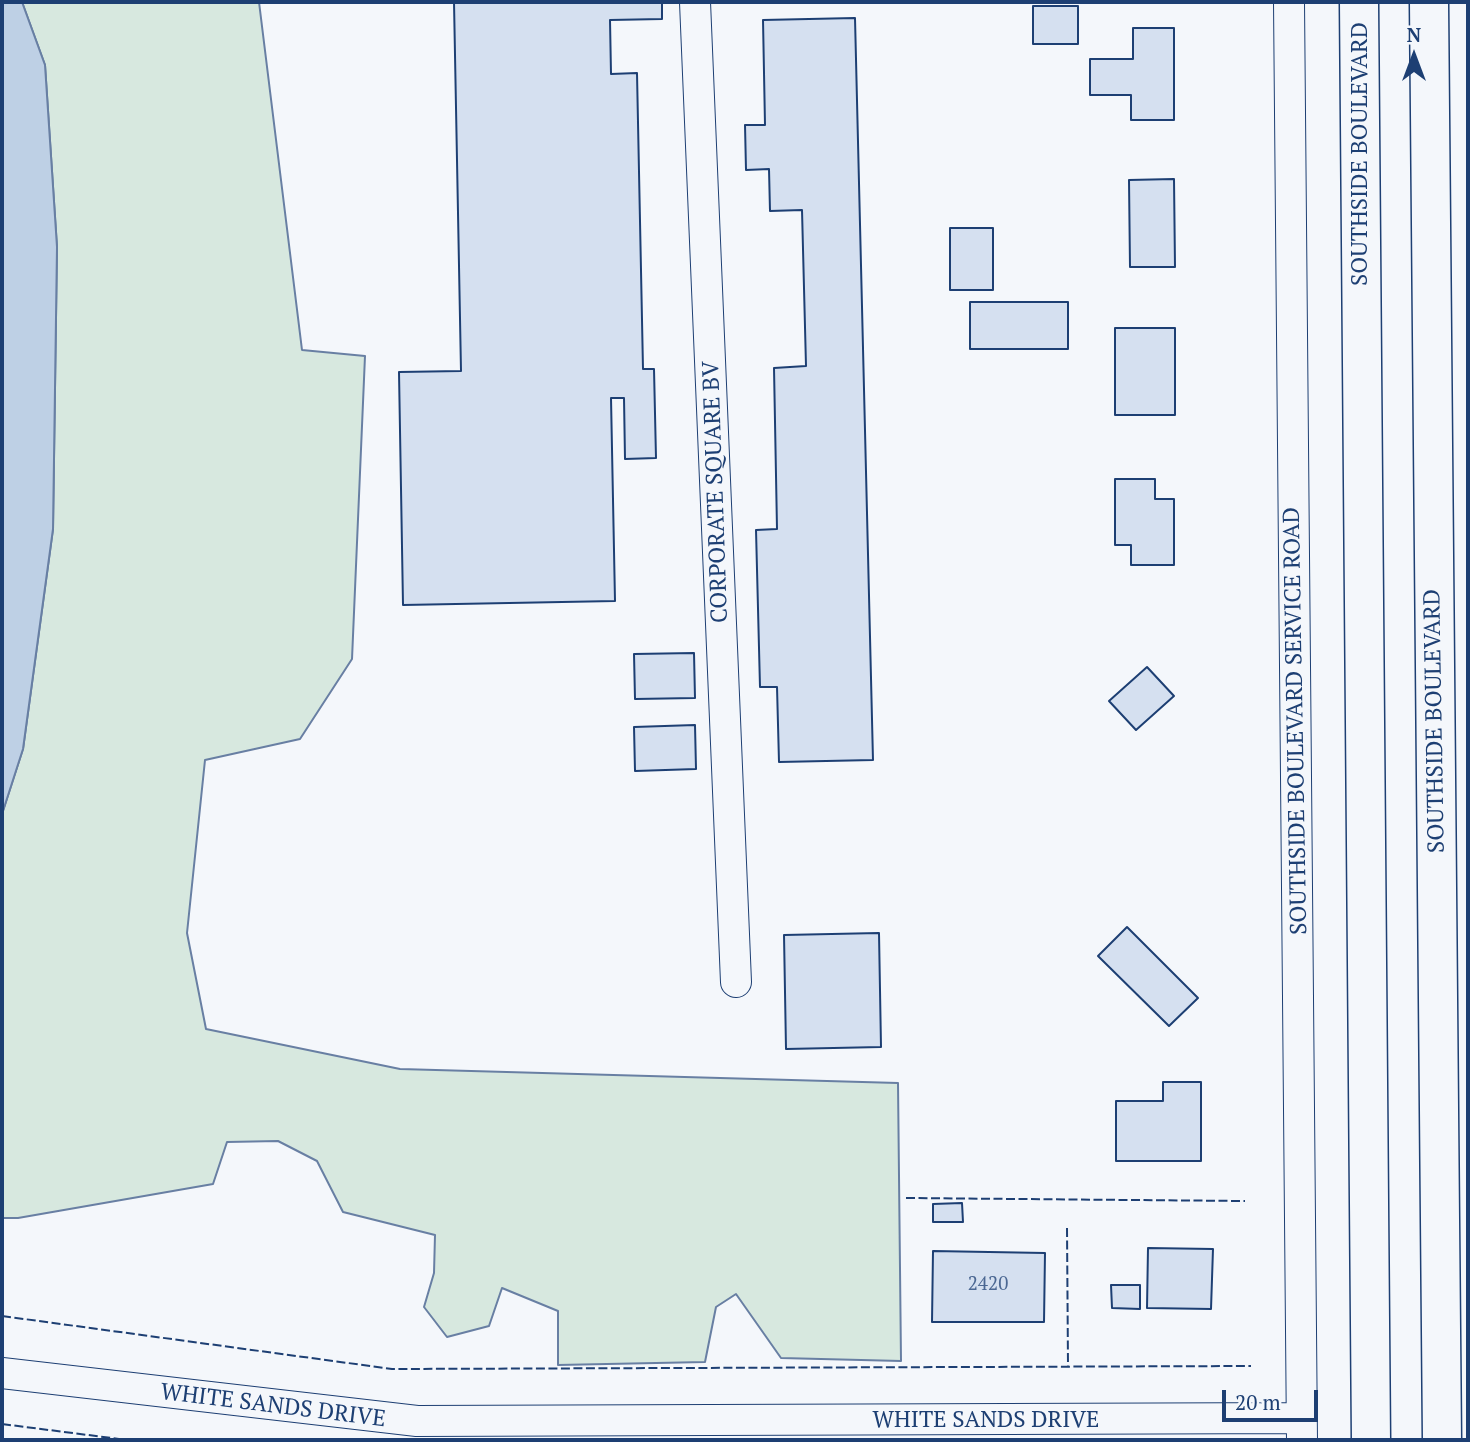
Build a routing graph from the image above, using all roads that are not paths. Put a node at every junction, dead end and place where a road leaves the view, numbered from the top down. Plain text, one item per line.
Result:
1 (695, 2) edge
2 (1289, 2) edge
3 (1359, 2) edge
4 (1429, 2) edge
5 (736, 982) dead end
6 (2, 1373) edge
7 (1302, 1429) edge
8 (1371, 1440) edge
9 (1442, 1440) edge

1 - 5 street, CORPORATE SQUARE BV
2 - 7 street, SOUTHSIDE BOULEVARD SERVICE ROAD
3 - 8 highway, SOUTHSIDE BOULEVARD
4 - 9 highway, SOUTHSIDE BOULEVARD
6 - 7 street, WHITE SANDS DRIVE

